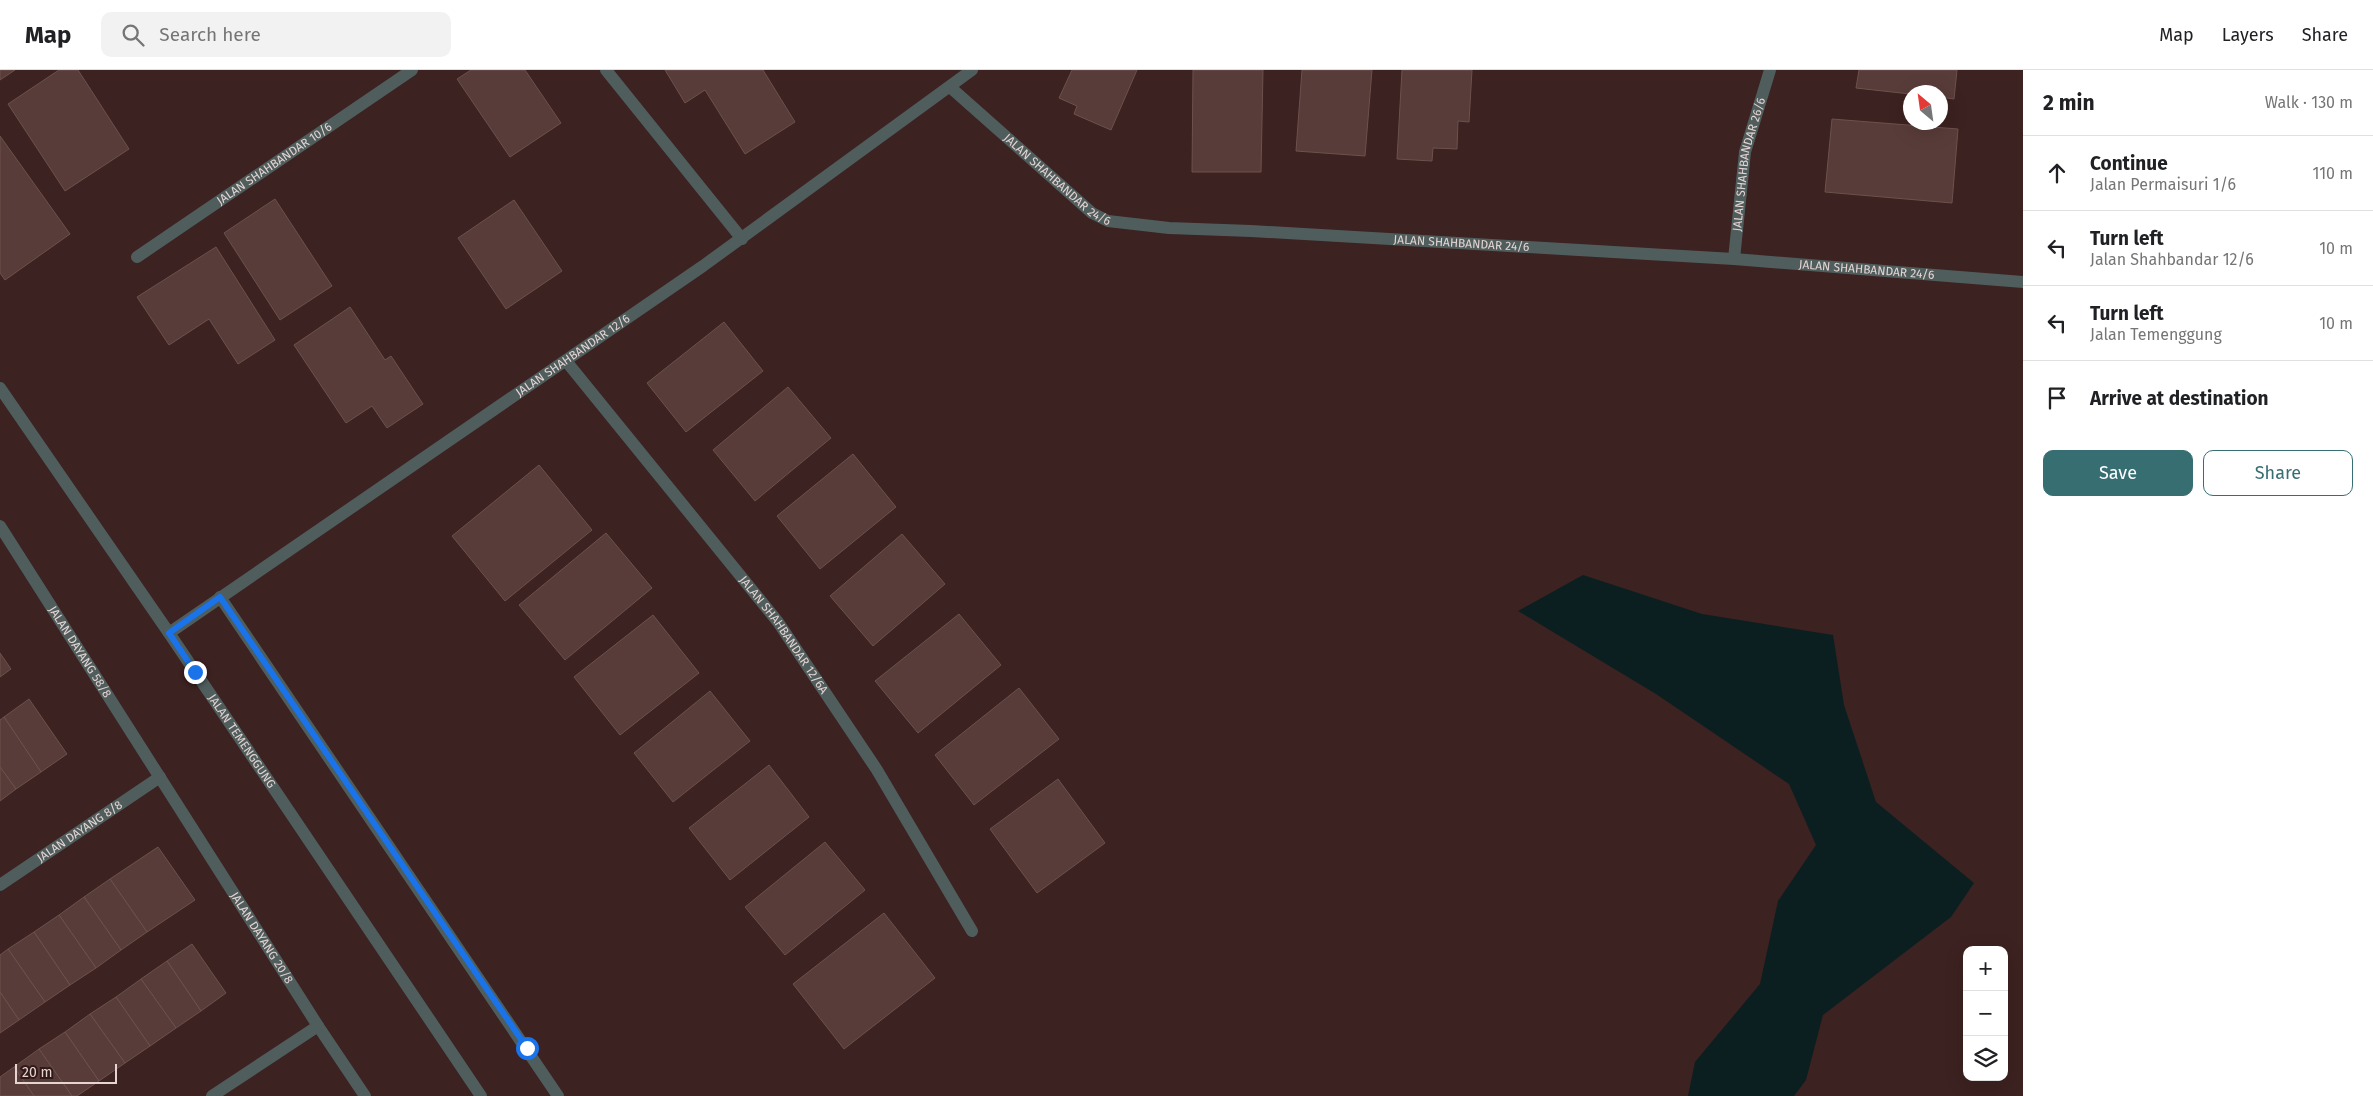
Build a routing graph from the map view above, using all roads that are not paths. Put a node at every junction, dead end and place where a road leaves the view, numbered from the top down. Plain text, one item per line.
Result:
1 (412, 70) edge
2 (606, 70) edge
3 (972, 70) edge
4 (1770, 70) edge
5 (950, 86) junction
6 (742, 239) junction
7 (136, 257) dead end
8 (1734, 259) junction
9 (2023, 282) edge
10 (566, 361) junction
11 (0, 388) edge
12 (1, 529) edge
13 (220, 597) junction
14 (169, 633) junction
15 (160, 777) junction
16 (0, 885) edge
17 (972, 931) dead end
18 (318, 1026) junction
19 (212, 1096) edge
20 (365, 1096) edge
21 (481, 1096) edge
22 (558, 1096) edge

1 - 7 street, JALAN SHAHBANDAR 10/6
2 - 6 street
3 - 5 street, JALAN SHAHBANDAR 12/6
4 - 8 street, JALAN SHAHBANDAR 26/6
5 - 6 street, JALAN SHAHBANDAR 12/6
5 - 8 street, JALAN SHAHBANDAR 24/6
6 - 10 street, JALAN SHAHBANDAR 12/6
8 - 9 street, JALAN SHAHBANDAR 24/6
10 - 13 street, JALAN SHAHBANDAR 12/6
10 - 17 street, JALAN SHAHBANDAR 12/6A
11 - 14 street, JALAN TEMENGGUNG
12 - 15 street, JALAN DAYANG 58/8
13 - 14 street, JALAN SHAHBANDAR 12/6
13 - 22 street
14 - 21 street, JALAN TEMENGGUNG
15 - 16 street, JALAN DAYANG 8/8
15 - 18 street, JALAN DAYANG 20/8
18 - 19 street
18 - 20 street, JALAN DAYANG 20/8

